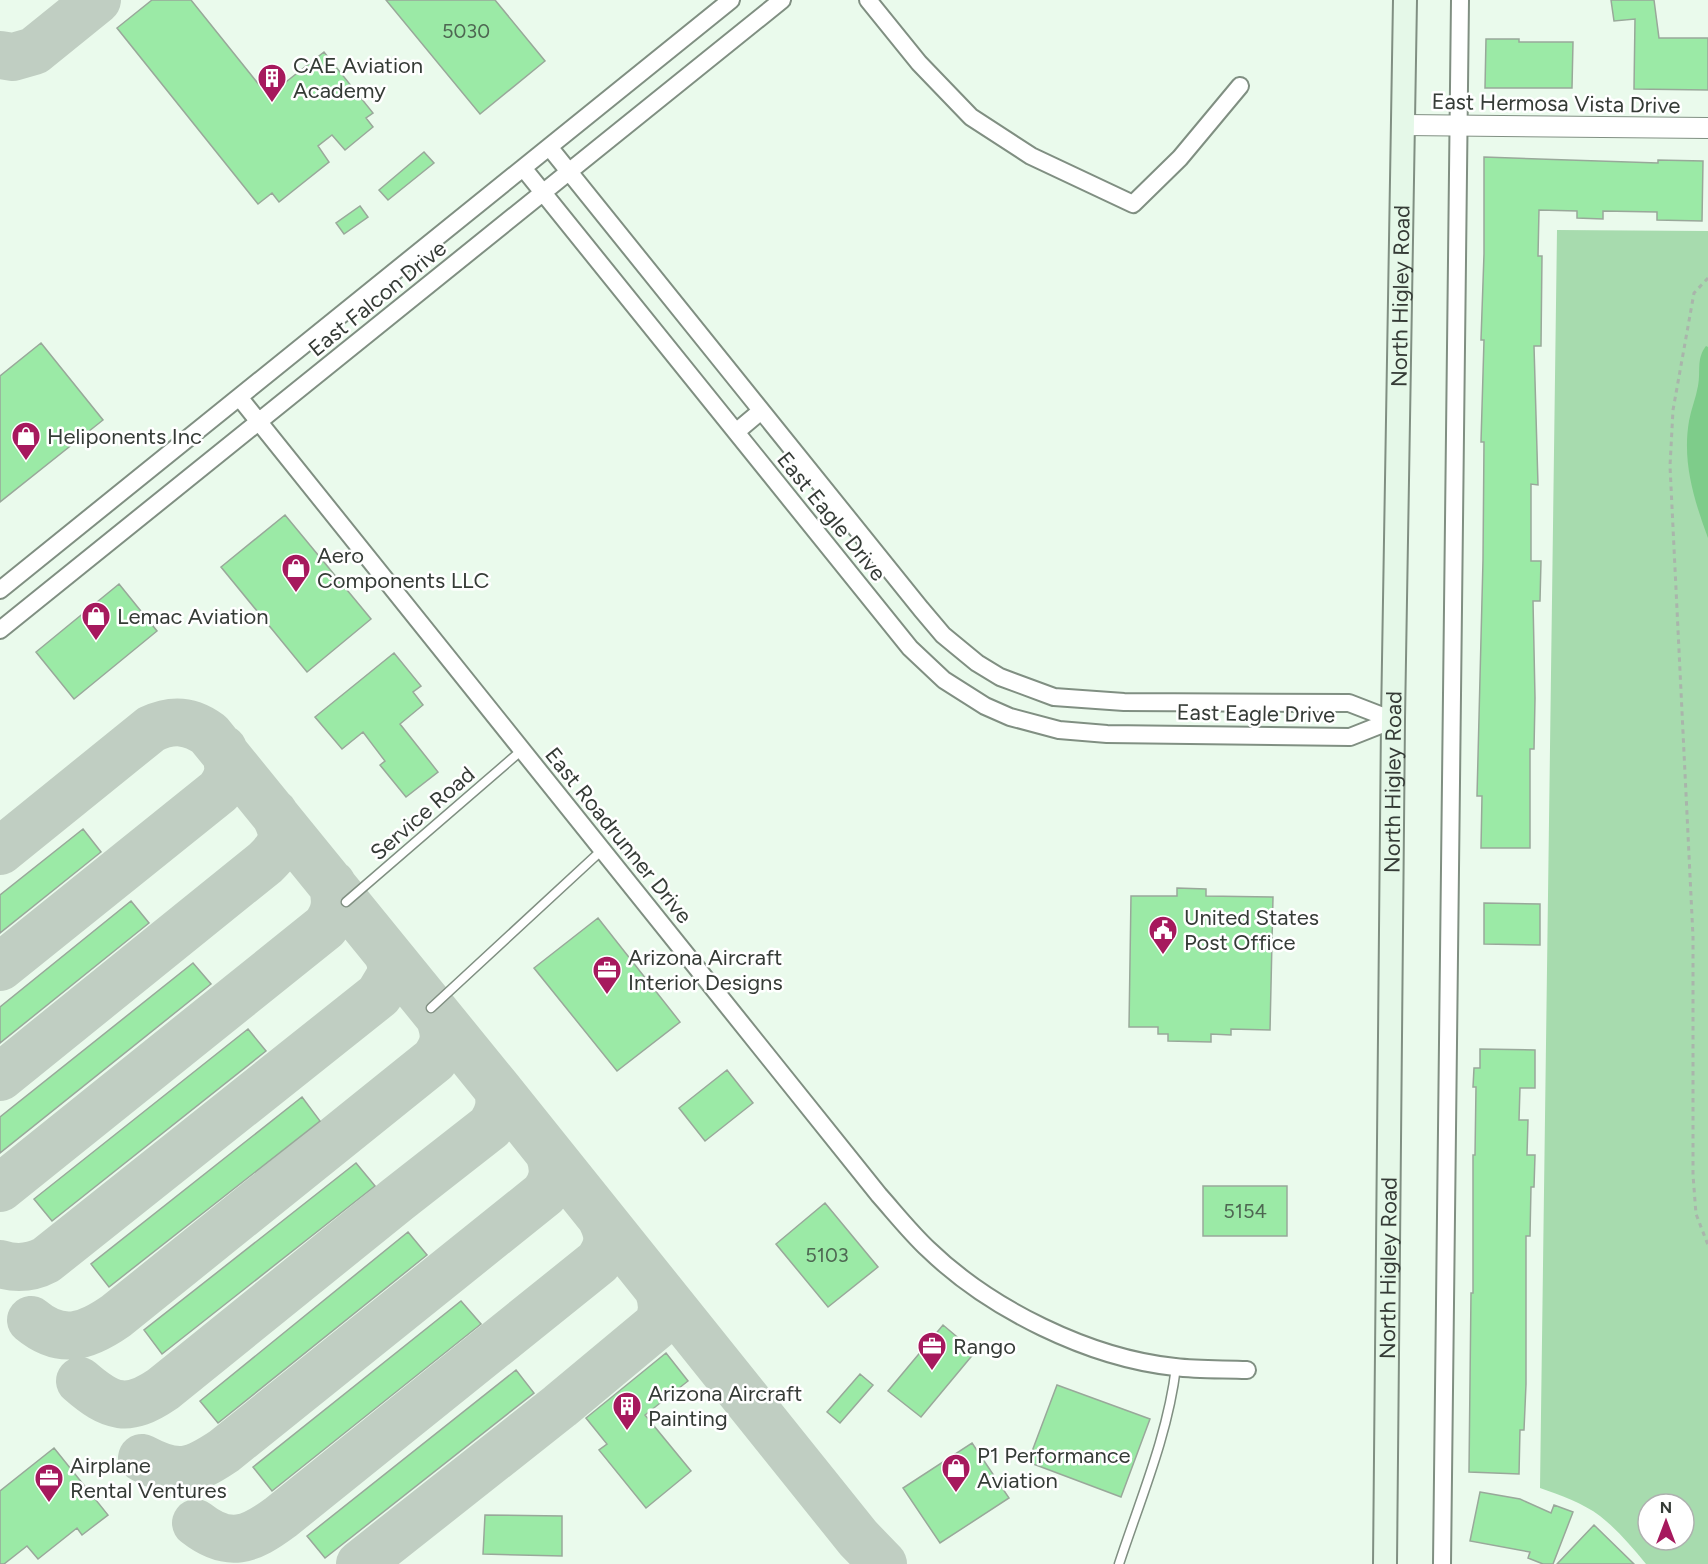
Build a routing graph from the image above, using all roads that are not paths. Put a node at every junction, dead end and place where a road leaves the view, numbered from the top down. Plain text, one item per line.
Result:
1 (731, 0) edge
2 (782, 0) edge
3 (868, 0) edge
4 (1405, 0) edge
5 (1460, 0) edge
6 (1240, 86) dead end
7 (1404, 125) junction
8 (1459, 127) junction
9 (1708, 128) edge
10 (550, 148) junction
11 (524, 169) junction
12 (569, 172) junction
13 (544, 193) junction
14 (239, 397) junction
15 (761, 411) junction
16 (259, 422) junction
17 (736, 432) junction
18 (0, 590) edge
19 (0, 630) edge
20 (1393, 720) junction
21 (522, 750) junction
22 (602, 850) junction
23 (346, 902) dead end
24 (431, 1008) dead end
25 (1176, 1367) junction
26 (1247, 1370) dead end
27 (1119, 1564) edge
28 (1385, 1564) edge
29 (1442, 1564) edge

1 - 10 street, East Falcon Drive
2 - 12 street, East Falcon Drive
3 - 6 street
4 - 7 main road, North Higley Road
5 - 8 street
7 - 8 street, East Hermosa Vista Drive
7 - 20 main road, North Higley Road
8 - 9 street, East Hermosa Vista Drive
8 - 29 street
10 - 11 street, East Falcon Drive
10 - 12 street, East Eagle Drive
11 - 13 street, East Eagle Drive
11 - 14 street, East Falcon Drive
12 - 13 street, East Falcon Drive
12 - 15 street, East Eagle Drive
13 - 16 street, East Falcon Drive
13 - 17 street, East Eagle Drive
14 - 16 street, East Roadrunner Drive
14 - 18 street, East Falcon Drive
15 - 17 street
15 - 20 street, East Eagle Drive
16 - 19 street, East Falcon Drive
16 - 21 street, East Roadrunner Drive
17 - 20 street, East Eagle Drive
20 - 28 main road, North Higley Road
21 - 22 street, East Roadrunner Drive
21 - 23 lane, Service Road
22 - 24 lane
22 - 25 street, East Roadrunner Drive
25 - 26 street, East Roadrunner Drive
25 - 27 lane

